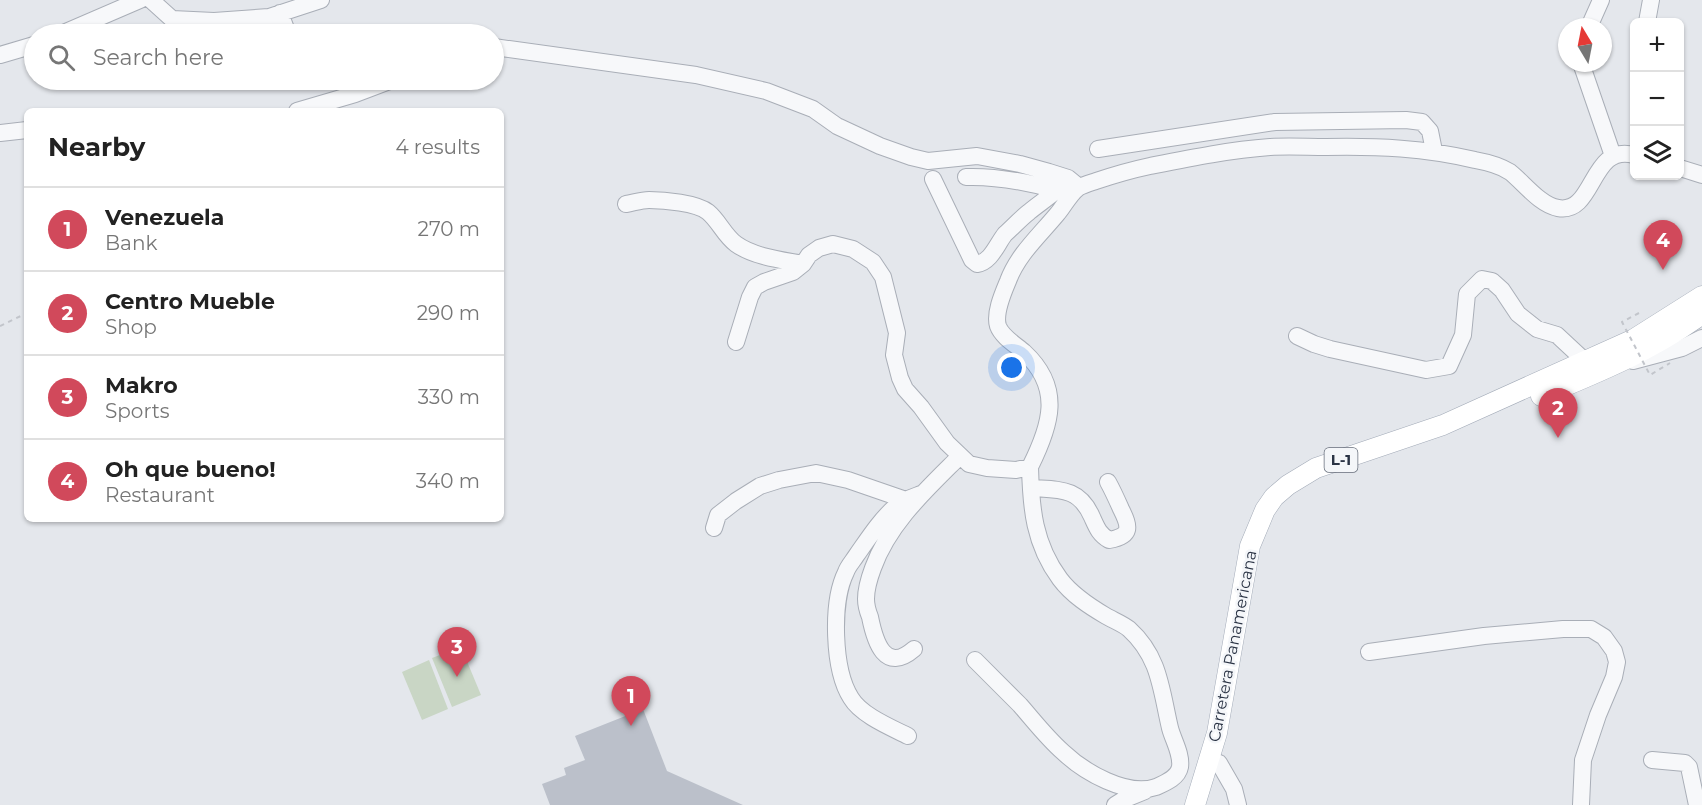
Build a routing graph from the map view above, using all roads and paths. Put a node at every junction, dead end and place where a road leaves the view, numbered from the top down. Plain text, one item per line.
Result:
1 (140, 0) edge
2 (151, 0) edge
3 (321, 0) edge
4 (1601, 0) edge
5 (1652, 0) edge
6 (280, 13) junction
7 (1593, 18) edge
8 (1648, 18) edge
9 (84, 24) edge
10 (284, 24) edge
11 (24, 48) edge
12 (504, 48) edge
13 (0, 55) edge
14 (1584, 72) edge
15 (366, 90) edge
16 (307, 108) edge
17 (24, 130) edge
18 (0, 133) edge
19 (1098, 149) dead end
20 (1434, 151) junction
21 (1630, 154) edge
22 (1612, 156) junction
23 (966, 177) dead end
24 (933, 179) dead end
25 (1068, 185) junction
26 (626, 204) dead end
27 (803, 264) junction
28 (1702, 296) edge
29 (1639, 313) dead end
30 (24, 314) edge
31 (1702, 314) edge
32 (0, 326) edge
33 (1297, 336) dead end
34 (1702, 338) edge
35 (736, 342) dead end
36 (1586, 362) junction
37 (1670, 363) dead end
38 (1611, 366) junction
39 (960, 456) junction
40 (1030, 467) junction
41 (1108, 482) dead end
42 (1031, 488) junction
43 (914, 497) junction
44 (714, 528) dead end
45 (914, 649) dead end
46 (1369, 652) dead end
47 (975, 660) dead end
48 (908, 736) dead end
49 (1652, 760) dead end
50 (1219, 763) junction
51 (1149, 789) junction
52 (1116, 805) edge
53 (1195, 805) edge
54 (1206, 805) edge
55 (1238, 805) edge
56 (1581, 805) edge
57 (1697, 805) edge

1 - 9 street
2 - 6 street
3 - 6 street
4 - 7 street
5 - 8 street
6 - 10 street
11 - 13 street
12 - 25 street
14 - 22 street
15 - 16 street
17 - 18 street
19 - 20 street
20 - 22 street
20 - 25 street
21 - 22 street
23 - 25 street
24 - 25 street
25 - 40 street
26 - 27 street
27 - 35 street
27 - 39 street
28 - 36 main road, Carretera Panamericana / L-1
29 - 37 path, bridge
30 - 32 path
31 - 38 main road, Carretera Panamericana / L-1
33 - 36 street
34 - 38 street
36 - 53 main road, Carretera Panamericana / L-1
38 - 50 main road, Carretera Panamericana / L-1
39 - 40 street
39 - 43 street
40 - 42 street
41 - 42 street
42 - 51 street
43 - 44 street
43 - 45 street
43 - 48 street
46 - 56 street
47 - 51 street
49 - 57 street
50 - 54 main road, Carretera Panamericana / L-1
50 - 55 street
51 - 52 street

